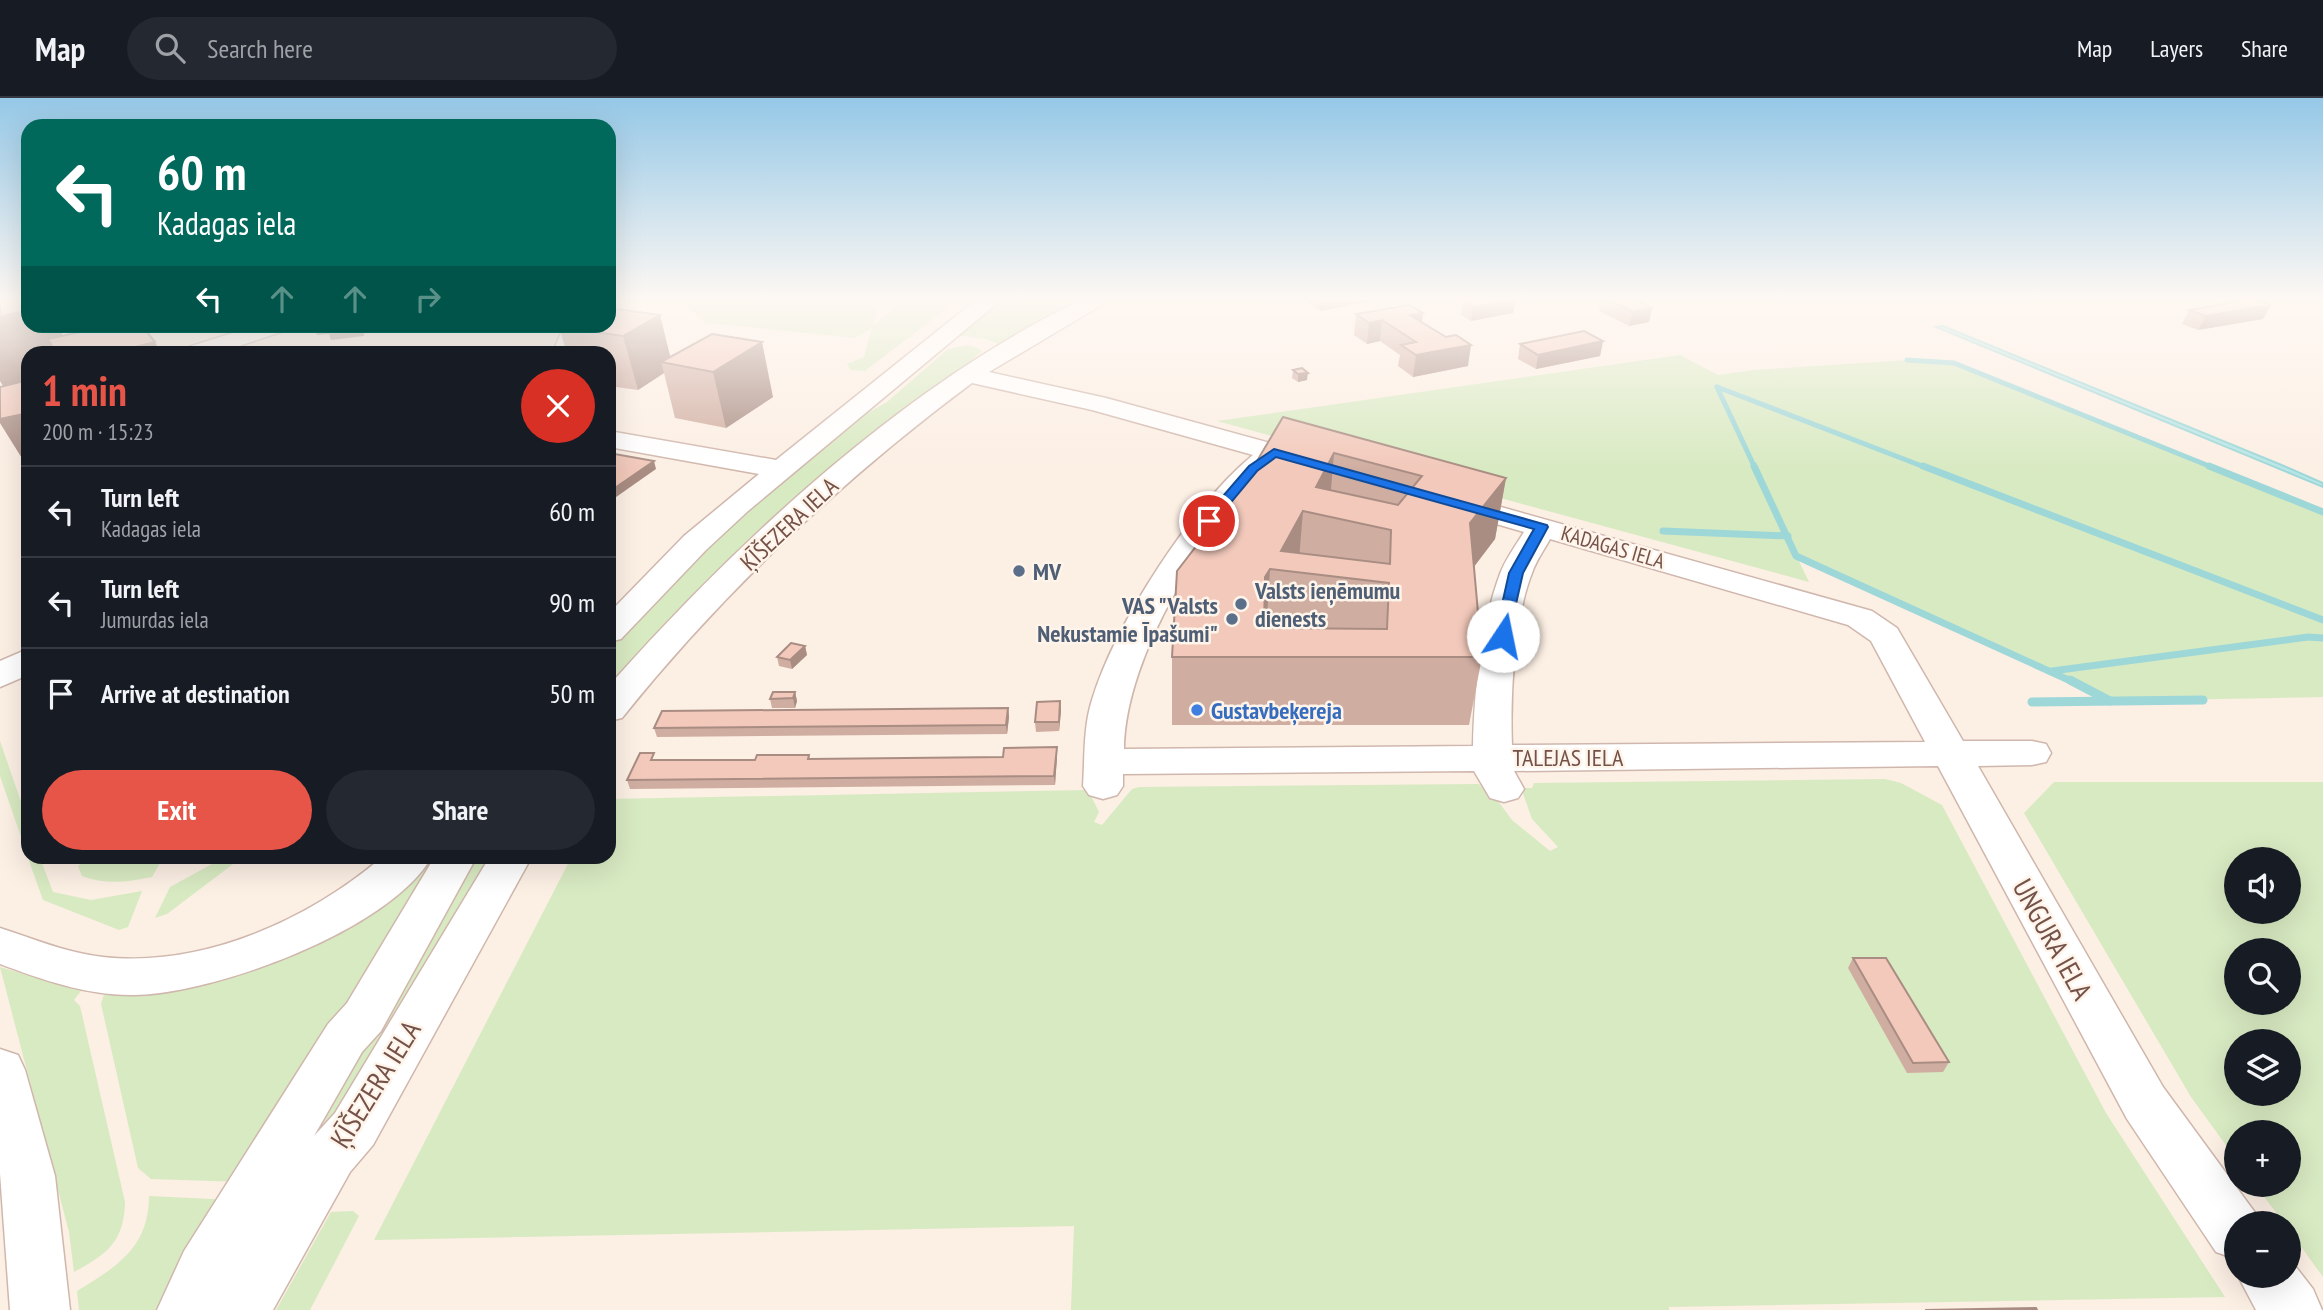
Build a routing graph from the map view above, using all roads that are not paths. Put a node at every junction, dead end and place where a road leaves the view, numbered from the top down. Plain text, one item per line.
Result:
1 (922, 357) edge
2 (984, 357) edge
3 (999, 357) edge
4 (980, 368) junction
5 (616, 440) edge
6 (1274, 452) junction
7 (780, 470) junction
8 (1340, 471) edge
9 (1419, 493) edge
10 (1542, 527) junction
11 (616, 625) edge
12 (1885, 635) joint
13 (21, 664) edge
14 (0, 676) edge
15 (616, 702) edge
16 (2032, 753) dead end
17 (1950, 754) junction
18 (1498, 773) junction
19 (403, 864) edge
20 (452, 864) edge
21 (507, 864) edge
22 (0, 946) edge
23 (0, 1070) edge
24 (2224, 1216) edge
25 (2276, 1288) edge
26 (40, 1310) edge
27 (187, 1310) edge
28 (240, 1310) edge
29 (2292, 1310) edge

1 - 7 street, ĶĪŠEZERA IELA
2 - 4 street, ĶĪŠEZERA IELA
3 - 4 street, ĶĪŠEZERA IELA
4 - 6 street
4 - 15 street, ĶĪŠEZERA IELA
5 - 7 street
6 - 8 street
6 - 18 street, TALEJAS IELA
7 - 11 street, ĶĪŠEZERA IELA
9 - 10 street, KADAGAS IELA
10 - 12 street, KADAGAS IELA
10 - 18 street
12 - 17 street, UNGURA IELA
13 - 14 street
16 - 17 street, TALEJAS IELA
17 - 18 street, TALEJAS IELA
17 - 24 street, UNGURA IELA
19 - 22 street
20 - 27 street, ĶĪŠEZERA IELA
21 - 28 street, ĶĪŠEZERA IELA
23 - 26 street
25 - 29 street

